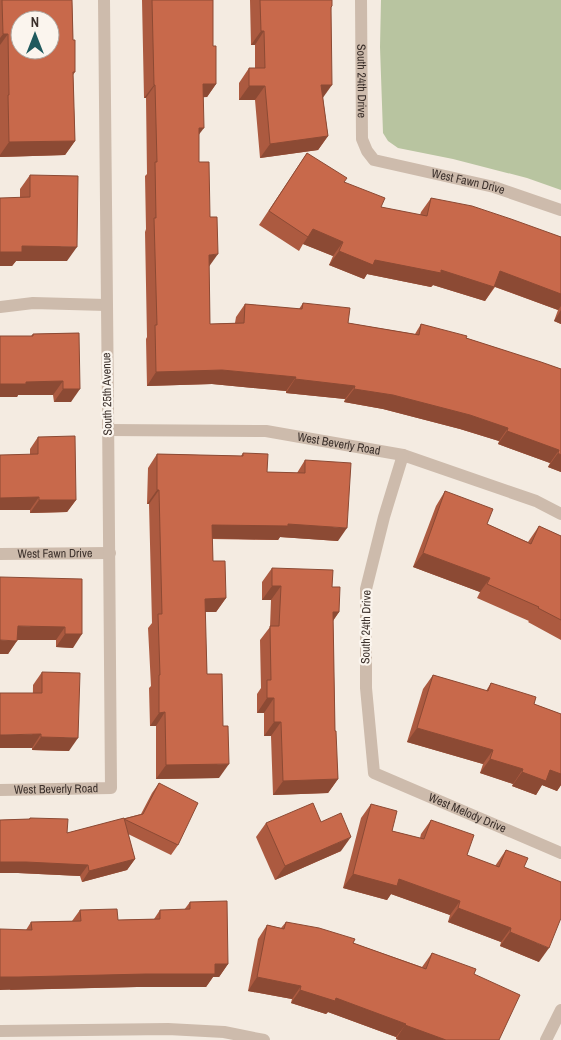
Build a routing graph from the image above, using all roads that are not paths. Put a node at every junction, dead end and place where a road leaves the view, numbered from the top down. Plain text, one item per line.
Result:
1 (104, 0) edge
2 (361, 0) edge
3 (374, 160) joint
4 (561, 210) edge
5 (106, 305) junction
6 (0, 307) edge
7 (108, 430) junction
8 (403, 455) junction
9 (561, 514) edge
10 (110, 553) junction
11 (0, 554) edge
12 (374, 773) joint
13 (111, 788) joint
14 (0, 790) edge
15 (561, 853) edge
16 (561, 1010) edge
17 (0, 1031) edge
18 (264, 1040) edge
19 (546, 1040) edge

1 - 5 street, South 25th Avenue
2 - 3 street, South 24th Drive
3 - 4 street, West Fawn Drive
5 - 6 street
5 - 7 street, South 25th Avenue
7 - 8 street, West Beverly Road
7 - 10 street, South 25th Avenue
8 - 9 street, West Beverly Road
8 - 12 street, South 24th Drive
10 - 11 street, West Fawn Drive
10 - 13 street, South 25th Avenue
12 - 15 street, West Melody Drive
13 - 14 street, West Beverly Road
16 - 19 street
17 - 18 street

